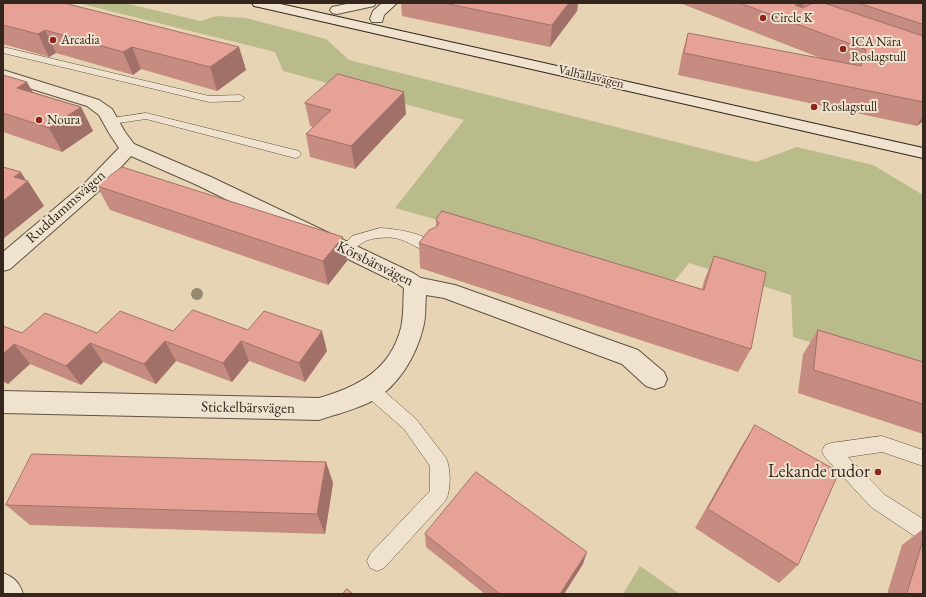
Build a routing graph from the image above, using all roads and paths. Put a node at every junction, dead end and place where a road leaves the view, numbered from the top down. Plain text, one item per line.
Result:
1 (259, 3) edge
2 (305, 3) edge
3 (369, 3) edge
4 (390, 3) edge
5 (337, 10) junction
6 (377, 19) junction
7 (3, 50) edge
8 (3, 75) edge
9 (240, 98) dead end
10 (112, 121) junction
11 (923, 140) edge
12 (128, 148) junction
13 (923, 153) edge
14 (295, 154) dead end
15 (431, 248) edge
16 (346, 250) junction
17 (3, 264) edge
18 (415, 285) junction
19 (655, 379) dead end
20 (370, 389) junction
21 (3, 402) edge
22 (923, 458) edge
23 (923, 530) edge
24 (378, 561) dead end
25 (3, 588) edge
26 (8, 594) edge

1 - 13 main road, Valhallavägen
2 - 5 main road, Valhallavägen
3 - 5 main road
4 - 6 main road
5 - 6 main road, Valhallavägen
6 - 11 main road, Valhallavägen
7 - 9 lane
8 - 10 main road
10 - 12 main road
10 - 14 lane
12 - 16 main road, Körsbärsvägen
12 - 17 main road, Ruddammsvägen
15 - 16 lane
16 - 18 main road, Körsbärsvägen
18 - 19 main road, Körsbärsvägen
18 - 20 main road, Stickelbärsvägen
20 - 21 main road, Stickelbärsvägen
20 - 24 lane
22 - 23 lane
25 - 26 main road

